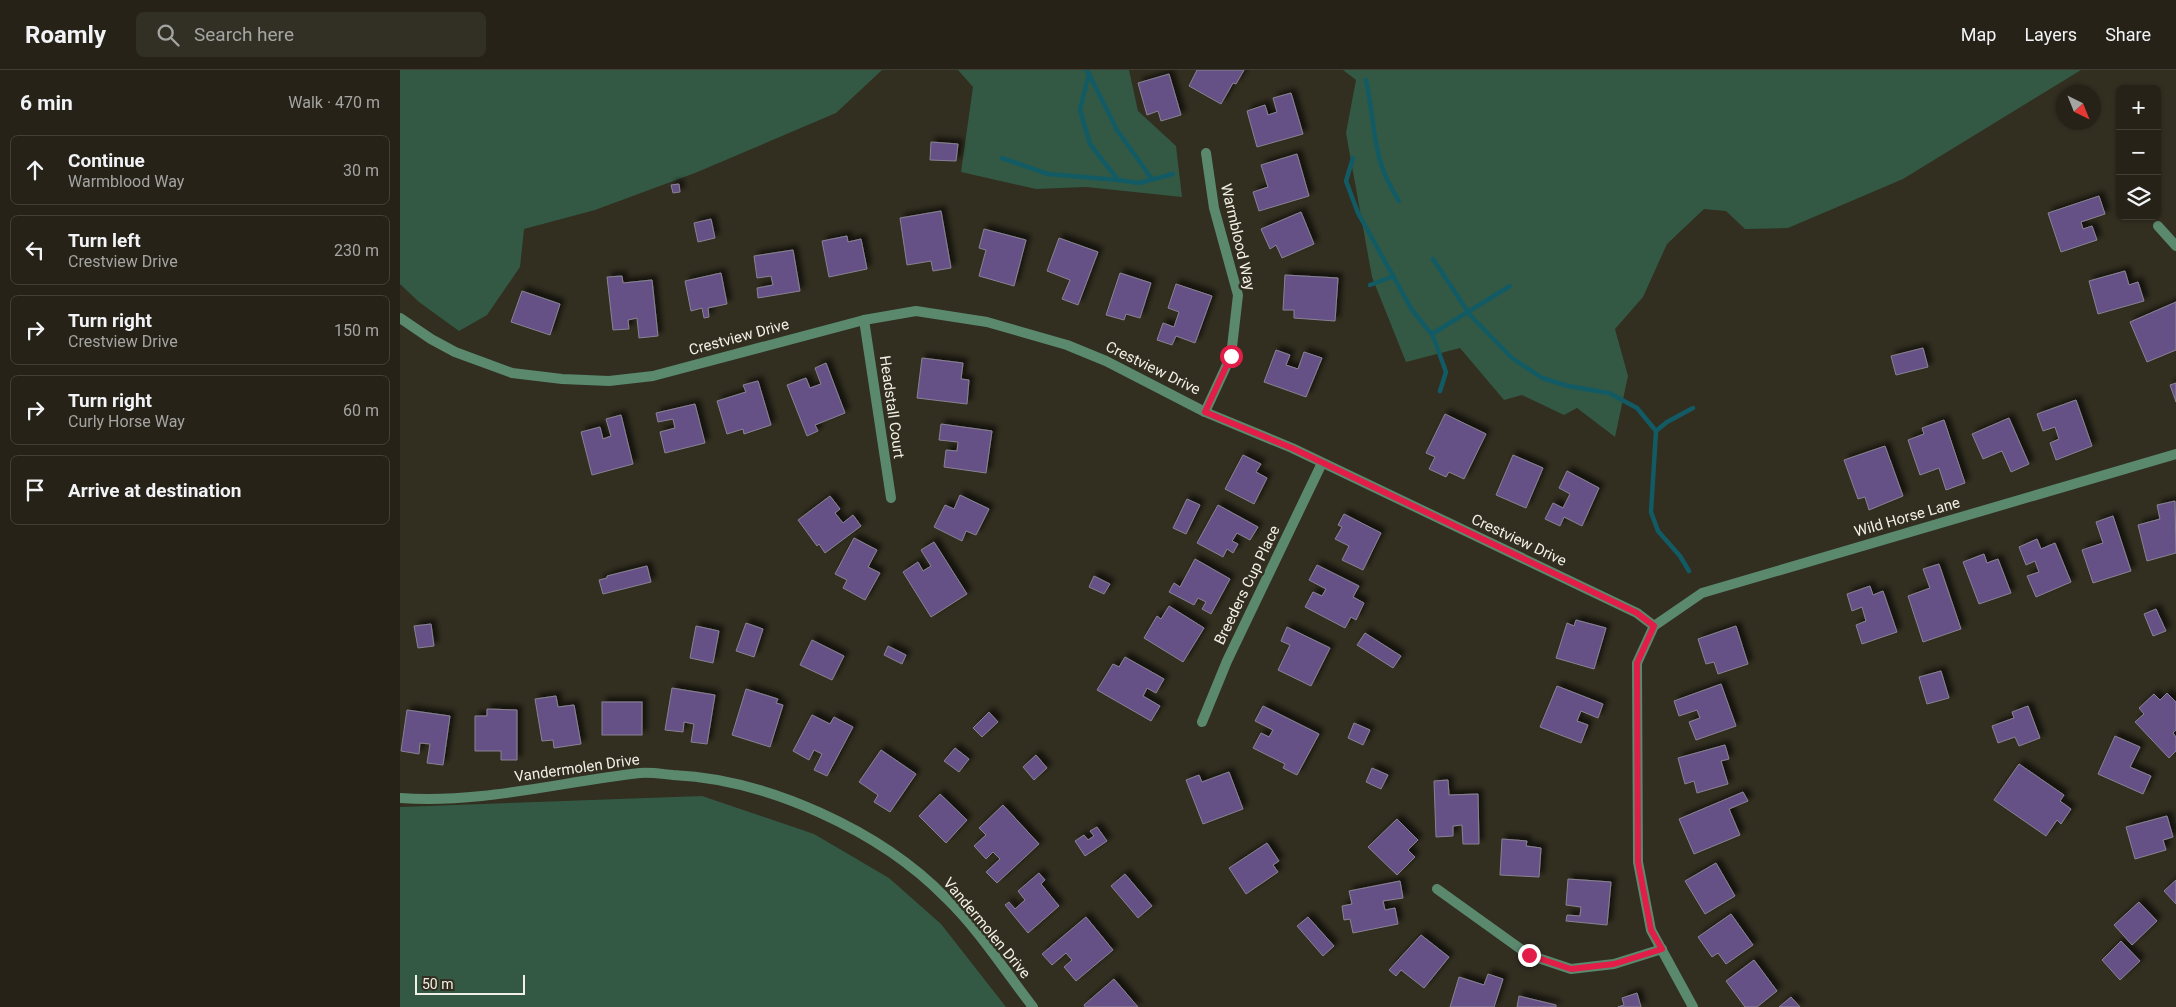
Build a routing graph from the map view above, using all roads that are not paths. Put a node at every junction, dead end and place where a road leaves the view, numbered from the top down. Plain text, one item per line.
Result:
1 (1206, 153) dead end
2 (2158, 226) dead end
3 (2176, 246) edge
4 (400, 318) edge
5 (864, 320) junction
6 (1205, 412) junction
7 (2176, 454) edge
8 (1322, 463) junction
9 (891, 498) dead end
10 (1654, 626) junction
11 (1202, 722) dead end
12 (400, 798) edge
13 (1437, 889) dead end
14 (1662, 949) junction
15 (1033, 1007) edge
16 (1693, 1007) edge

1 - 6 street, Warmblood Way
2 - 3 street
4 - 5 street, Crestview Drive
5 - 6 street, Crestview Drive
5 - 9 street, Headstall Court
6 - 8 street, Crestview Drive
7 - 10 street, Wild Horse Lane
8 - 10 street, Crestview Drive
8 - 11 street, Breeders Cup Place
10 - 14 street
12 - 15 street, Vandermolen Drive
13 - 14 street
14 - 16 street

